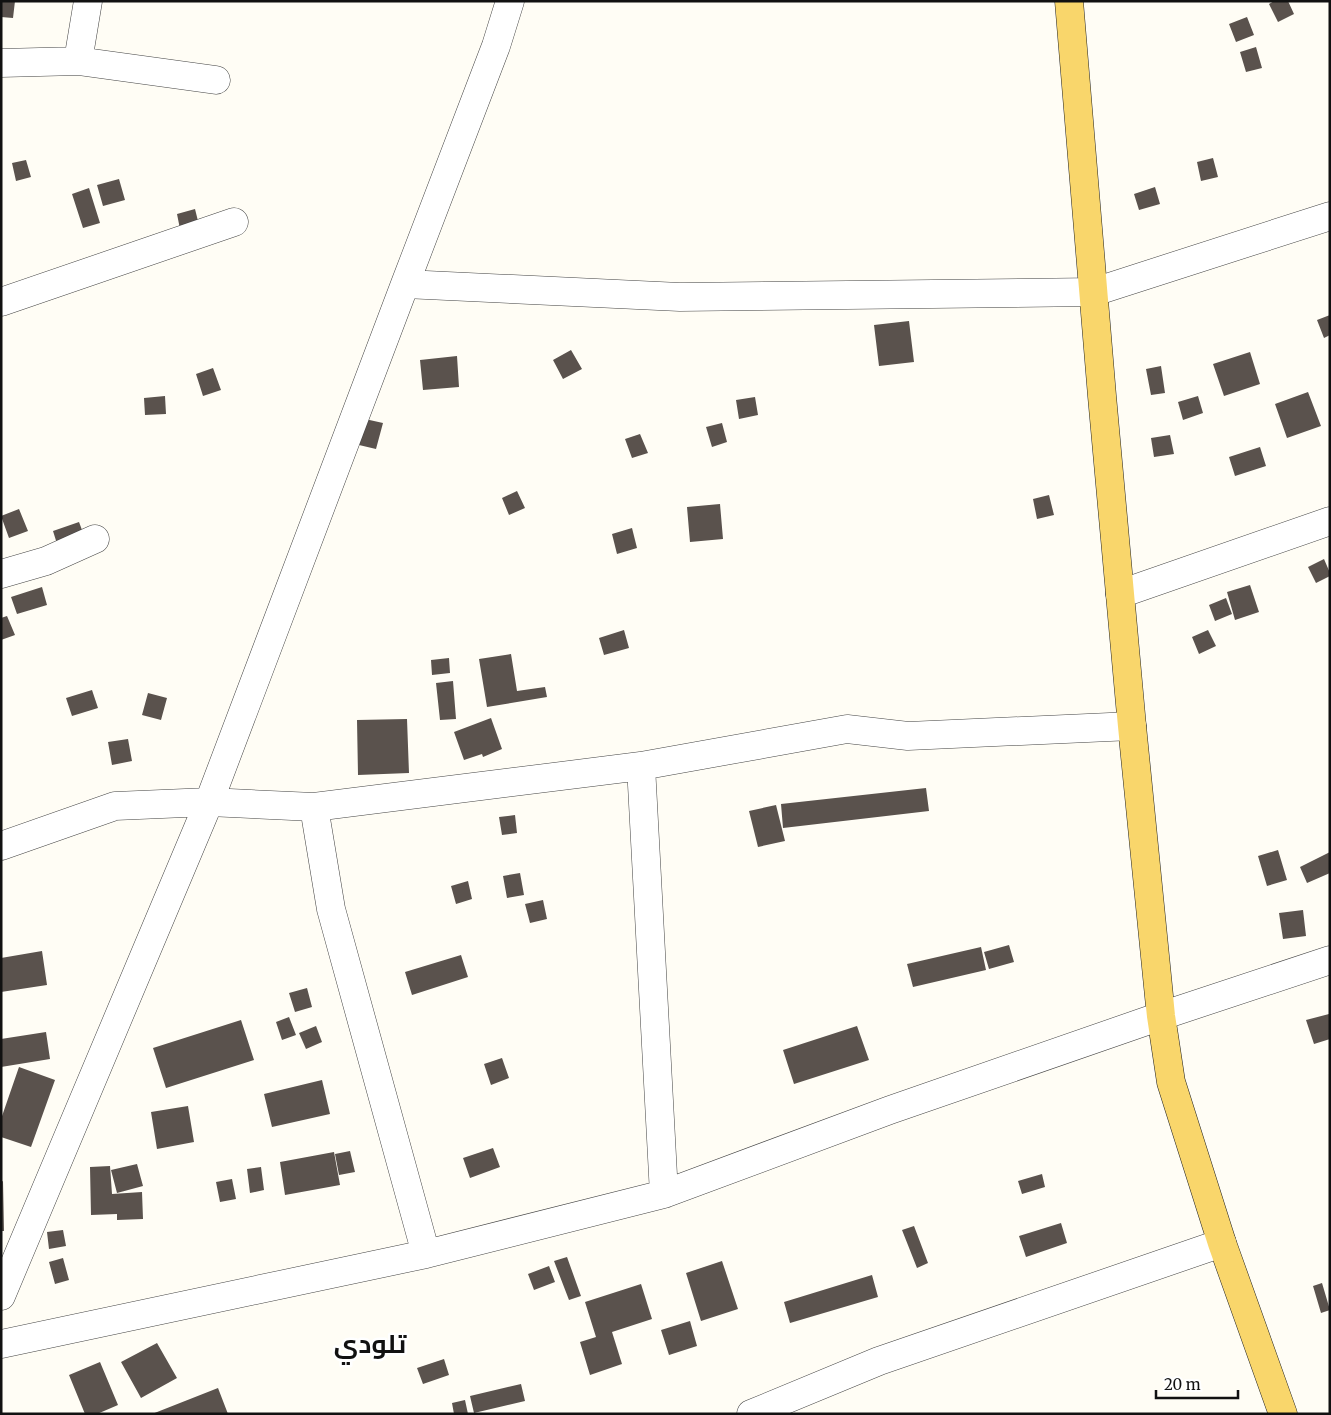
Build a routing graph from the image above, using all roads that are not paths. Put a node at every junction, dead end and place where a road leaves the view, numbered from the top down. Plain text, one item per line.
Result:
1 (88, 1) edge
2 (510, 1) edge
3 (1070, 1) edge
4 (78, 61) junction
5 (1, 63) edge
6 (216, 80) dead end
7 (1330, 216) edge
8 (234, 222) dead end
9 (405, 284) junction
10 (1094, 292) junction
11 (1, 302) edge
12 (1330, 521) edge
13 (95, 539) dead end
14 (1, 574) edge
15 (1120, 594) junction
16 (1132, 726) junction
17 (640, 766) junction
18 (209, 802) junction
19 (314, 807) junction
20 (1, 846) edge
21 (1330, 960) edge
22 (1161, 1016) junction
23 (664, 1194) junction
24 (1222, 1243) junction
25 (426, 1254) junction
26 (1, 1296) edge
27 (1, 1344) edge
28 (751, 1414) edge
29 (1283, 1414) edge

1 - 4 street
2 - 9 street
3 - 10 main road
4 - 5 street
4 - 6 street
7 - 10 street
8 - 11 street
9 - 10 street
9 - 18 street
10 - 15 main road
12 - 15 street
13 - 14 street
15 - 16 main road
16 - 17 street
16 - 22 main road
17 - 19 street
17 - 23 street
18 - 19 street
18 - 20 street
18 - 26 street
19 - 25 street
21 - 22 street
22 - 23 street
22 - 24 main road
23 - 25 street
24 - 28 street
24 - 29 main road
25 - 27 street

